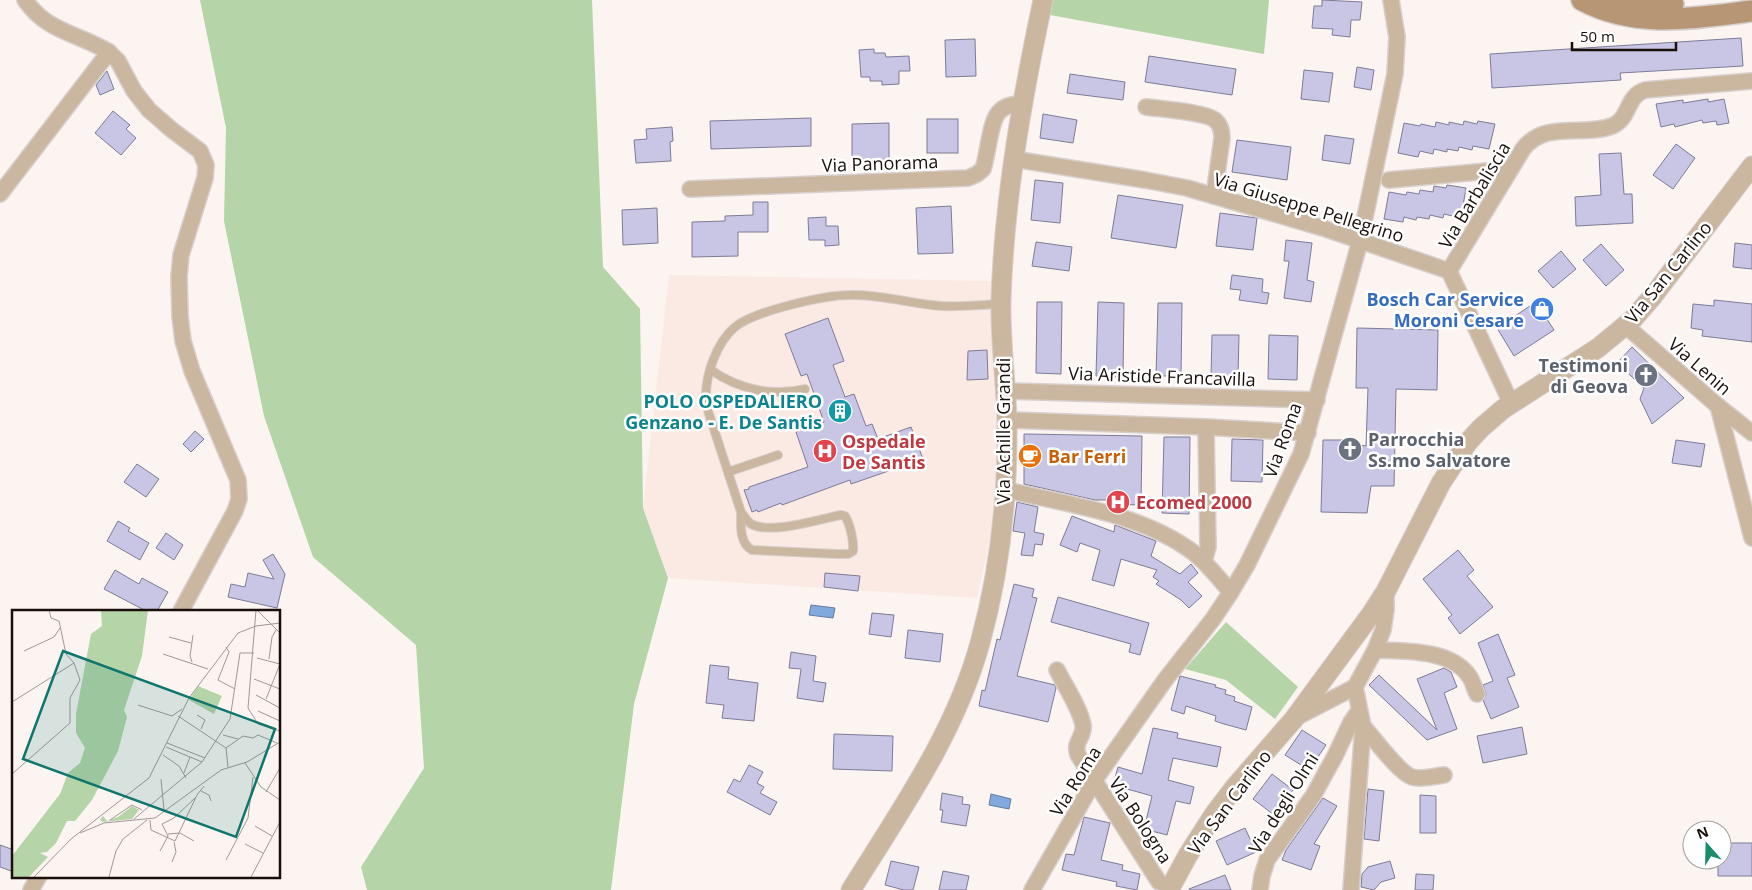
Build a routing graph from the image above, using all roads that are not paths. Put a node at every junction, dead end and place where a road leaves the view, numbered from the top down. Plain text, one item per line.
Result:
1 (25, 0) edge
2 (1043, 0) edge
3 (1391, 0) edge
4 (1582, 0) edge
5 (1620, 0) edge
6 (1721, 0) edge
7 (1752, 11) edge
8 (109, 52) junction
9 (1752, 81) edge
10 (1022, 104) junction
11 (1146, 107) dead end
12 (1013, 159) junction
13 (1752, 166) edge
14 (1510, 169) junction
15 (1389, 180) dead end
16 (690, 189) dead end
17 (0, 194) edge
18 (1214, 196) junction
19 (1360, 240) junction
20 (1449, 272) junction
21 (1001, 304) junction
22 (1626, 326) junction
23 (711, 370) junction
24 (805, 389) dead end
25 (1005, 391) junction
26 (1317, 400) junction
27 (1511, 403) junction
28 (1718, 406) junction
29 (1007, 420) junction
30 (1206, 427) junction
31 (1752, 432) edge
32 (1308, 433) junction
33 (778, 455) dead end
34 (728, 472) junction
35 (1006, 490) junction
36 (741, 512) junction
37 (1752, 538) edge
38 (1204, 561) junction
39 (1386, 591) junction
40 (1231, 592) junction
41 (182, 610) edge
42 (1375, 650) junction
43 (1057, 670) dead end
44 (1355, 686) junction
45 (1477, 694) dead end
46 (1294, 719) junction
47 (1361, 719) junction
48 (1444, 775) dead end
49 (1094, 782) junction
50 (37, 878) edge
51 (1164, 886) edge
52 (31, 890) edge
53 (851, 890) edge
54 (1032, 890) edge
55 (1260, 890) edge
56 (1351, 890) edge

1 - 8 street
2 - 10 street, Via Achille Grandi
3 - 19 street, Via Roma
4 - 7 main road
5 - 6 main road
8 - 17 street
8 - 41 street
9 - 14 street, Via Barbaliscia
10 - 12 street, Via Achille Grandi
10 - 16 street, Via Panorama
11 - 18 street
12 - 18 street, Via Giuseppe Pellegrino
12 - 21 street, Via Achille Grandi
13 - 22 street, Via San Carlino
14 - 15 street
14 - 20 street, Via Barbaliscia
18 - 19 street, Via Giuseppe Pellegrino
19 - 20 street, Via Giuseppe Pellegrino
19 - 26 street, Via Roma
20 - 27 street
21 - 23 lane
21 - 25 street, Via Achille Grandi
22 - 27 street, Via San Carlino
22 - 28 street, Via Lenin
23 - 24 lane
23 - 34 lane
25 - 26 street, Via Aristide Francavilla
25 - 29 street, Via Achille Grandi
26 - 32 street, Via Roma
27 - 39 street, Via San Carlino
28 - 31 street, Via Lenin
28 - 37 street
29 - 30 street
29 - 35 street, Via Achille Grandi
30 - 32 street
30 - 38 street
32 - 40 street, Via Roma
33 - 34 lane
34 - 36 lane
35 - 38 street
35 - 53 street, Via Achille Grandi
36 - 36 lane
38 - 40 street
39 - 42 street, Via San Carlino
39 - 46 street, Via San Carlino
40 - 49 street, Via Roma
42 - 44 street, Via San Carlino
42 - 45 street
43 - 49 street, Via Bologna
44 - 46 street, Via San Carlino
44 - 47 street
46 - 51 street, Via San Carlino
47 - 48 street
47 - 55 street, Via degli Olmi
47 - 56 street
49 - 51 street, Via Bologna
49 - 54 street, Via Roma
50 - 52 street

